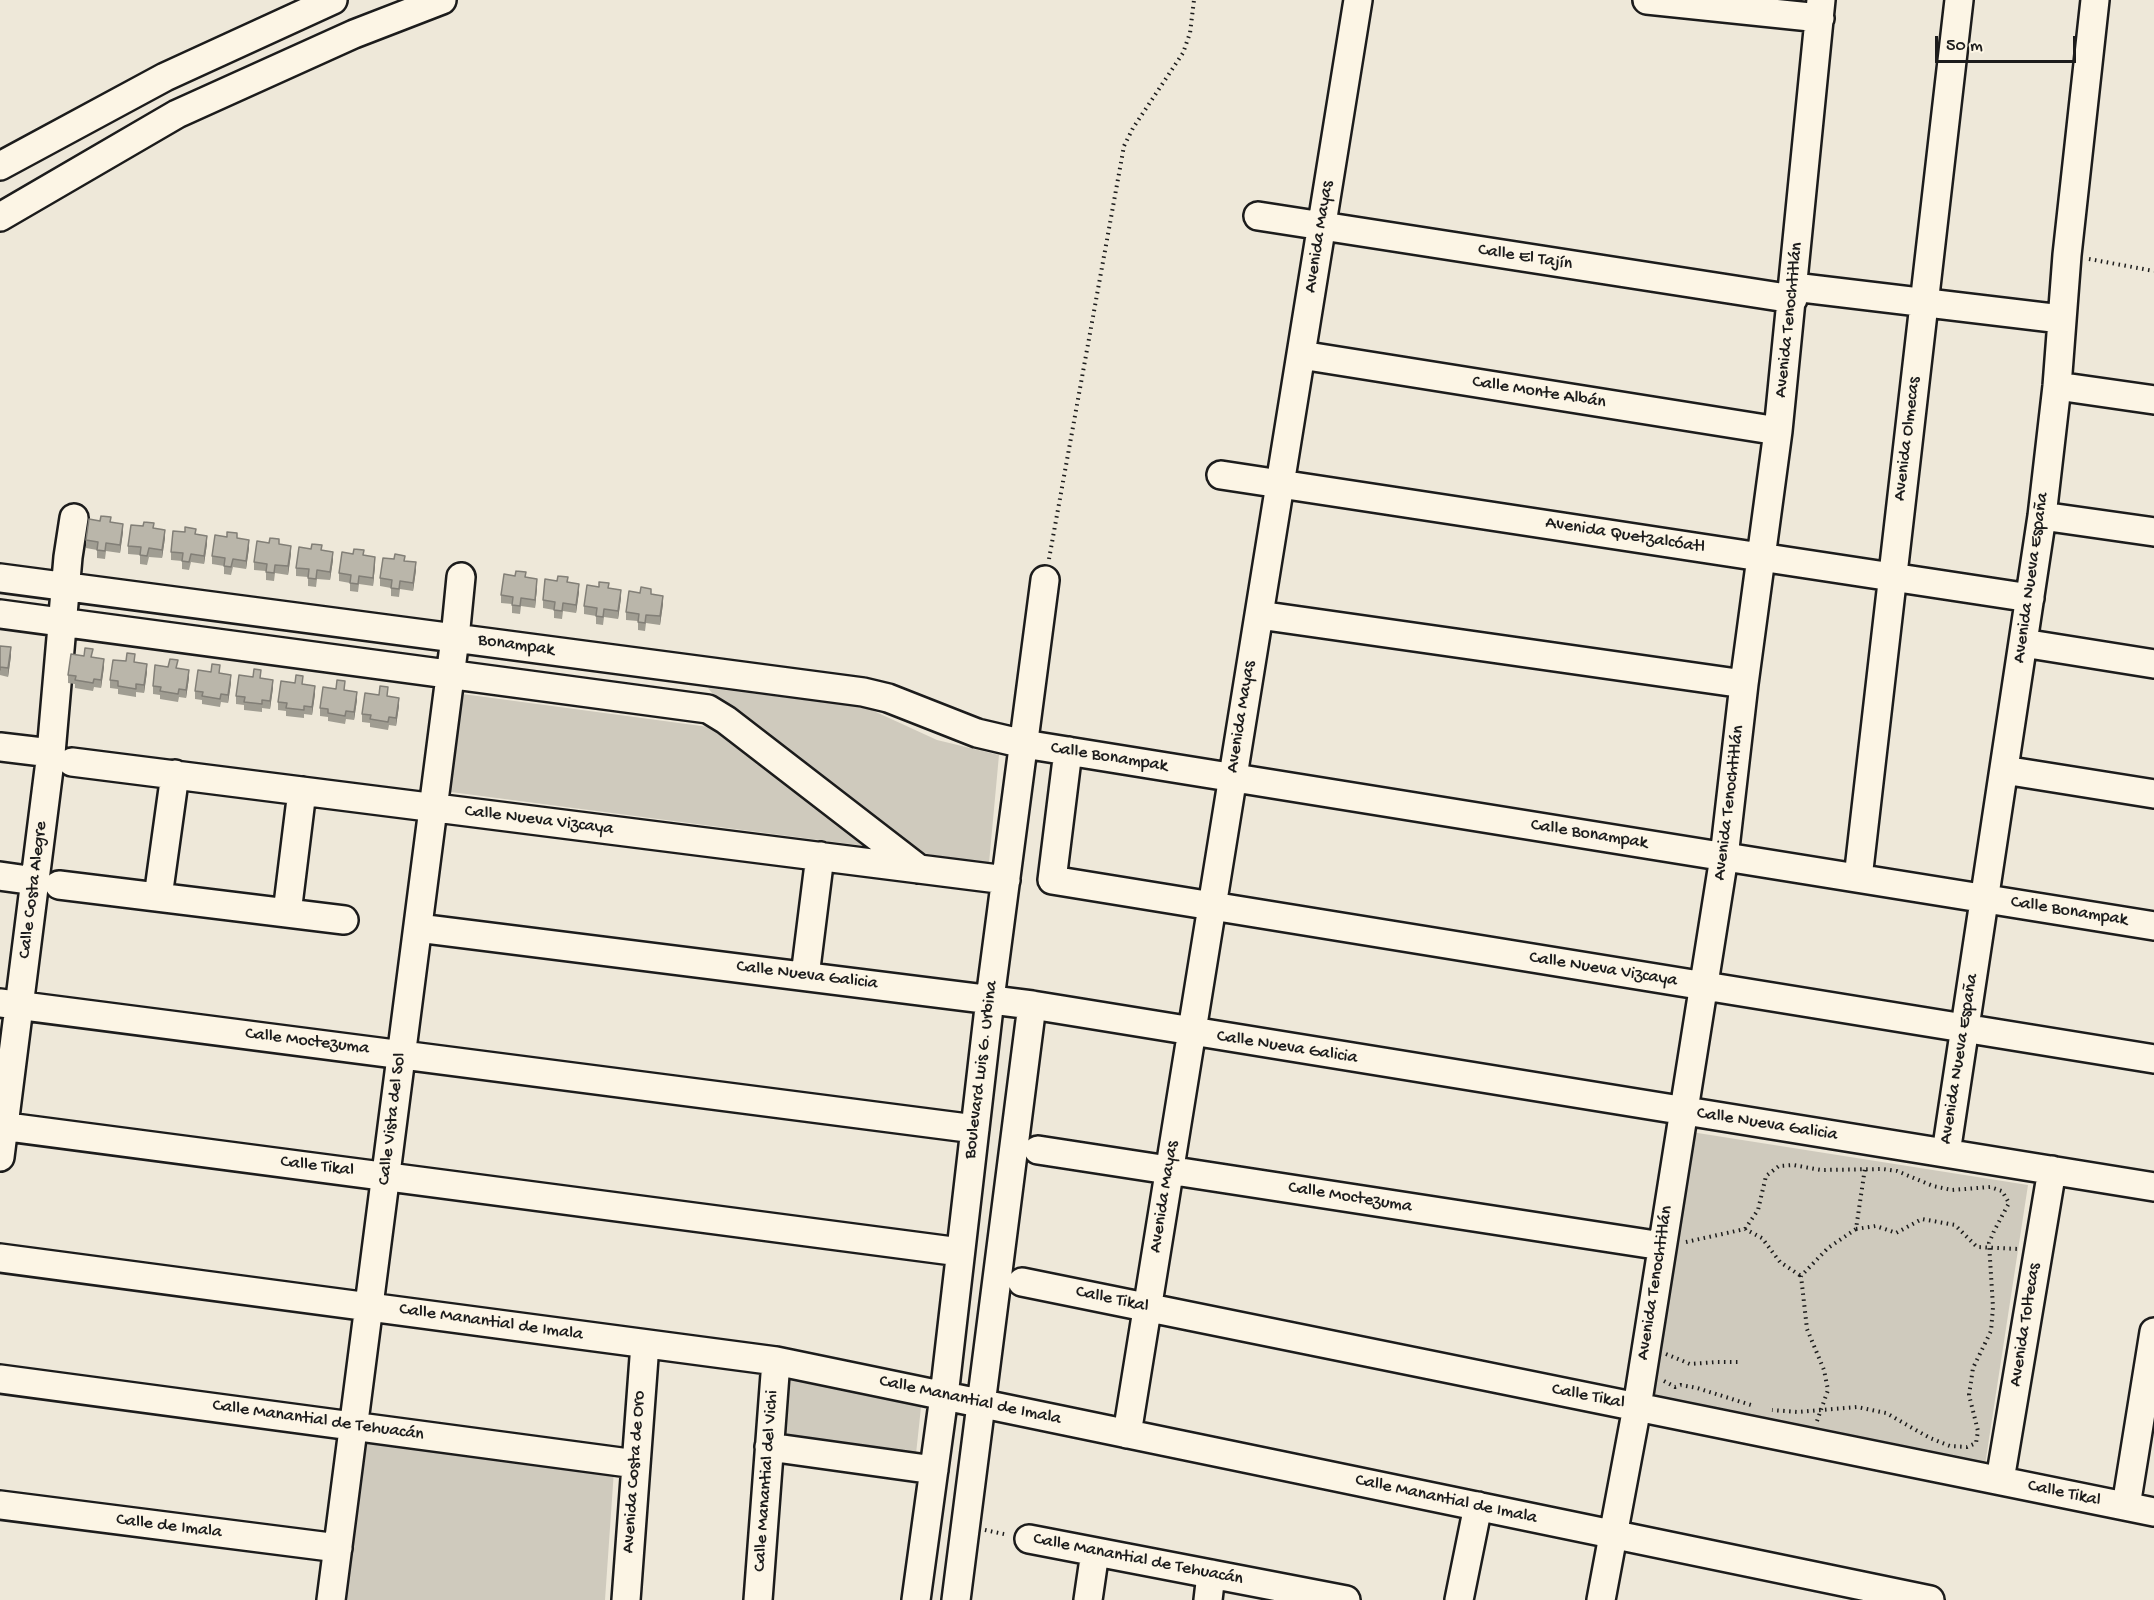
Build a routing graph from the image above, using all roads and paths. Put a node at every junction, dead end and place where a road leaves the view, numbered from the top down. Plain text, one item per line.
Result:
1 (333, 0) edge
2 (442, 0) edge
3 (1194, 0) edge
4 (1358, 0) edge
5 (1647, 0) edge
6 (1959, 0) edge
7 (2095, 0) edge
8 (1820, 9) edge
9 (0, 166) edge
10 (1258, 216) dead end
11 (0, 217) edge
12 (1322, 226) junction
13 (2067, 255) junction
14 (2154, 271) edge
15 (1793, 293) junction
16 (1924, 303) junction
17 (2061, 319) junction
18 (1301, 355) junction
19 (2057, 386) junction
20 (2154, 400) edge
21 (1778, 431) junction
22 (1221, 475) dead end
23 (1280, 484) junction
24 (2042, 516) junction
25 (74, 518) dead end
26 (2154, 532) edge
27 (1761, 557) junction
28 (461, 577) dead end
29 (1893, 577) junction
30 (0, 578) edge
31 (1045, 580) joint
32 (65, 586) junction
33 (2030, 598) junction
34 (0, 614) edge
35 (1259, 615) junction
36 (62, 622) junction
37 (455, 638) junction
38 (2023, 643) junction
39 (2154, 663) edge
40 (451, 674) junction
41 (1744, 684) junction
42 (1024, 744) junction
43 (0, 747) edge
44 (1068, 751) junction
45 (62, 757) junction
46 (2004, 770) junction
47 (175, 774) junction
48 (1232, 778) junction
49 (302, 791) junction
50 (2154, 794) edge
51 (433, 807) junction
52 (820, 856) junction
53 (1724, 857) junction
54 (919, 869) junction
55 (0, 876) edge
56 (1858, 878) junction
57 (1006, 880) junction
58 (47, 883) junction
59 (158, 897) junction
60 (1984, 898) junction
61 (1212, 906) junction
62 (287, 913) junction
63 (344, 920) dead end
64 (2154, 926) edge
65 (418, 928) junction
66 (805, 976) junction
67 (1704, 986) junction
68 (990, 999) junction
69 (10, 1004) edge
70 (1032, 1005) junction
71 (1965, 1029) junction
72 (1191, 1032) junction
73 (402, 1054) junction
74 (2154, 1059) edge
75 (1684, 1111) junction
76 (2, 1126) edge
77 (975, 1129) junction
78 (1869, 1141) junction
79 (1038, 1150) dead end
80 (1946, 1153) junction
81 (0, 1157) edge
82 (1864, 1169) junction
83 (1169, 1170) junction
84 (2052, 1170) junction
85 (386, 1176) junction
86 (2154, 1187) edge
87 (1745, 1228) junction
88 (1856, 1229) junction
89 (1662, 1246) junction
90 (1989, 1249) junction
91 (2038, 1250) junction
92 (960, 1252) junction
93 (0, 1258) edge
94 (1801, 1276) junction
95 (1022, 1282) dead end
96 (369, 1307) junction
97 (1147, 1307) junction
98 (2154, 1332) edge
99 (645, 1344) junction
100 (1667, 1344) dead end
101 (1664, 1353) junction
102 (1660, 1359) dead end
103 (776, 1361) junction
104 (1738, 1362) dead end
105 (1660, 1373) dead end
106 (0, 1379) edge
107 (944, 1396) junction
108 (982, 1404) junction
109 (1637, 1407) junction
110 (1756, 1407) dead end
111 (1765, 1409) dead end
112 (1820, 1409) junction
113 (353, 1426) junction
114 (1127, 1434) junction
115 (1811, 1442) junction
116 (769, 1447) junction
117 (636, 1464) junction
118 (934, 1470) junction
119 (2000, 1480) junction
120 (0, 1505) edge
121 (2126, 1506) junction
122 (1486, 1508) junction
123 (2154, 1512) edge
124 (966, 1526) junction
125 (1614, 1534) junction
126 (1029, 1539) joint
127 (338, 1548) junction
128 (1095, 1552) junction
129 (1209, 1587) edge
130 (331, 1600) edge
131 (626, 1600) edge
132 (758, 1600) edge
133 (916, 1600) edge
134 (956, 1600) edge
135 (1088, 1600) edge
136 (1346, 1600) edge
137 (1459, 1600) edge
138 (1477, 1600) edge
139 (1601, 1600) edge
140 (1930, 1600) edge

1 - 9 street
2 - 11 street
3 - 31 path
4 - 12 street, Avenida Mayas
5 - 8 street
6 - 16 street, Avenida Olmecas
7 - 13 street, Avenida Nueva España
8 - 15 street, Avenida Tenochtitlán
10 - 12 street, Calle El Tajín
12 - 15 street, Calle El Tajín
12 - 18 street, Avenida Mayas
13 - 14 path
13 - 17 street, Avenida Nueva España
15 - 16 street, Calle El Tajín
15 - 21 street, Avenida Tenochtitlán
16 - 17 street, Calle El Tajín
16 - 29 street, Avenida Olmecas
17 - 19 street, Avenida Nueva España
18 - 21 street, Calle Monte Albán
18 - 23 street, Avenida Mayas
19 - 20 street
19 - 24 street, Avenida Nueva España
21 - 27 street, Avenida Tenochtitlán
22 - 23 street, Avenida Quetzalcóatl
23 - 27 street, Avenida Quetzalcóatl
23 - 35 street, Avenida Mayas
24 - 26 street
24 - 33 street, Avenida Nueva España
25 - 32 street, Calle Costa Alegre
27 - 29 street, Avenida Quetzalcóatl
27 - 41 street, Avenida Tenochtitlán
28 - 37 street, Calle Vista del Sol
29 - 33 street, Avenida Quetzalcóatl
29 - 56 street, Avenida Olmecas
30 - 32 street, Bonampak
31 - 42 street, Boulevard Luis G. Urbina
32 - 36 street, Calle Costa Alegre
32 - 37 street, Bonampak
33 - 38 street, Avenida Nueva España
34 - 36 street, Bonampak
35 - 41 street
35 - 48 street, Avenida Mayas
36 - 40 street, Bonampak
36 - 45 street, Calle Costa Alegre
37 - 40 street, Calle Vista del Sol
37 - 42 street, Bonampak
38 - 39 street
38 - 46 street, Avenida Nueva España
40 - 51 street, Calle Vista del Sol
40 - 54 street, Bonampak
41 - 53 street, Avenida Tenochtitlán
42 - 44 street, Calle Bonampak
42 - 57 street, Boulevard Luis G. Urbina
43 - 45 street
44 - 48 street, Calle Bonampak
44 - 61 street, Calle Nueva Vizcaya
45 - 47 street, Calle Nueva Vizcaya
45 - 58 street, Calle Costa Alegre
46 - 50 street
46 - 60 street, Avenida Nueva España
47 - 49 street, Calle Nueva Vizcaya
47 - 59 street
48 - 53 street, Calle Bonampak
48 - 61 street, Avenida Mayas
49 - 51 street, Calle Nueva Vizcaya
49 - 62 street
51 - 52 street, Calle Nueva Vizcaya
51 - 65 street, Calle Vista del Sol
52 - 54 street, Calle Nueva Vizcaya
52 - 66 street
53 - 56 street, Calle Bonampak
53 - 67 street, Avenida Tenochtitlán
54 - 57 street, Calle Nueva Vizcaya
55 - 58 street
56 - 60 street, Calle Bonampak
57 - 68 street, Boulevard Luis G. Urbina
58 - 59 street
58 - 69 street, Calle Costa Alegre
59 - 62 street
60 - 64 street, Calle Bonampak
60 - 71 street, Avenida Nueva España
61 - 67 street, Calle Nueva Vizcaya
61 - 72 street, Avenida Mayas
62 - 63 street
65 - 66 street, Calle Nueva Galicia
65 - 73 street, Calle Vista del Sol
66 - 68 street, Calle Nueva Galicia
67 - 71 street, Calle Nueva Vizcaya
67 - 75 street, Avenida Tenochtitlán
68 - 70 street, Calle Nueva Galicia
68 - 77 street, Boulevard Luis G. Urbina
69 - 73 street, Calle Moctezuma
69 - 76 street, Calle Costa Alegre
70 - 72 street, Calle Nueva Galicia
70 - 108 street
71 - 74 street, Calle Nueva Vizcaya
71 - 80 street, Avenida Nueva España
72 - 75 street, Calle Nueva Galicia
72 - 83 street, Avenida Mayas
73 - 77 street, Calle Moctezuma
73 - 85 street, Calle Vista del Sol
75 - 78 street, Calle Nueva Galicia
75 - 89 street, Avenida Tenochtitlán
76 - 81 street, Calle Costa Alegre
76 - 85 street, Calle Tikal
77 - 92 street, Boulevard Luis G. Urbina
78 - 80 street, Calle Nueva Galicia
78 - 82 path
79 - 83 street, Calle Moctezuma
80 - 84 street, Calle Nueva Galicia
82 - 87 path
82 - 88 path
82 - 90 path
83 - 89 street, Calle Moctezuma
83 - 97 street, Avenida Mayas
84 - 86 street, Calle Nueva Galicia
84 - 91 street, Avenida Toltecas
85 - 92 street, Calle Tikal
85 - 96 street, Calle Vista del Sol
87 - 89 path
87 - 94 path
88 - 90 path
88 - 94 path
89 - 109 street, Avenida Tenochtitlán
90 - 91 path
90 - 112 path
91 - 119 street, Avenida Toltecas
92 - 107 street, Boulevard Luis G. Urbina
93 - 96 street, Calle Manantial de Imala
94 - 112 path
95 - 97 street, Calle Tikal
96 - 99 street, Calle Manantial de Imala
96 - 113 street, Calle Vista del Sol
97 - 109 street, Calle Tikal
97 - 114 street, Avenida Mayas
98 - 121 street
99 - 103 street, Calle Manantial de Imala
99 - 117 street, Avenida Costa de Oro
100 - 101 path
101 - 102 path
101 - 104 path
103 - 107 street, Calle Manantial de Imala
103 - 116 street, Calle Manantial del Vichi
105 - 110 path
106 - 113 street, Calle Manantial de Tehuacán
107 - 108 street, Calle Manantial de Imala
107 - 118 street, Boulevard Luis G. Urbina
108 - 114 street, Calle Manantial de Imala
108 - 124 street
109 - 115 street, Calle Tikal
109 - 125 street, Avenida Tenochtitlán
111 - 112 path
112 - 115 path
113 - 117 street, Calle Manantial de Tehuacán
113 - 127 street, Calle Vista del Sol
114 - 122 street, Calle Manantial de Imala
115 - 119 street, Calle Tikal
116 - 118 street
116 - 132 street, Calle Manantial del Vichi
117 - 131 street, Avenida Costa de Oro
118 - 133 street, Boulevard Luis G. Urbina
119 - 121 street, Calle Tikal
120 - 127 street, Calle de Imala
121 - 123 street, Calle Tikal
122 - 125 street, Calle Manantial de Imala
122 - 137 street
122 - 138 street
124 - 126 path, Calle Manantial de Tehuacán
124 - 134 street
125 - 139 street, Avenida Tenochtitlán
125 - 140 street, Calle Manantial de Imala
126 - 128 street, Calle Manantial de Tehuacán
127 - 130 street, Calle Vista del Sol
128 - 129 street, Calle Manantial de Tehuacán
128 - 135 street
129 - 136 street, Calle Manantial de Tehuacán

